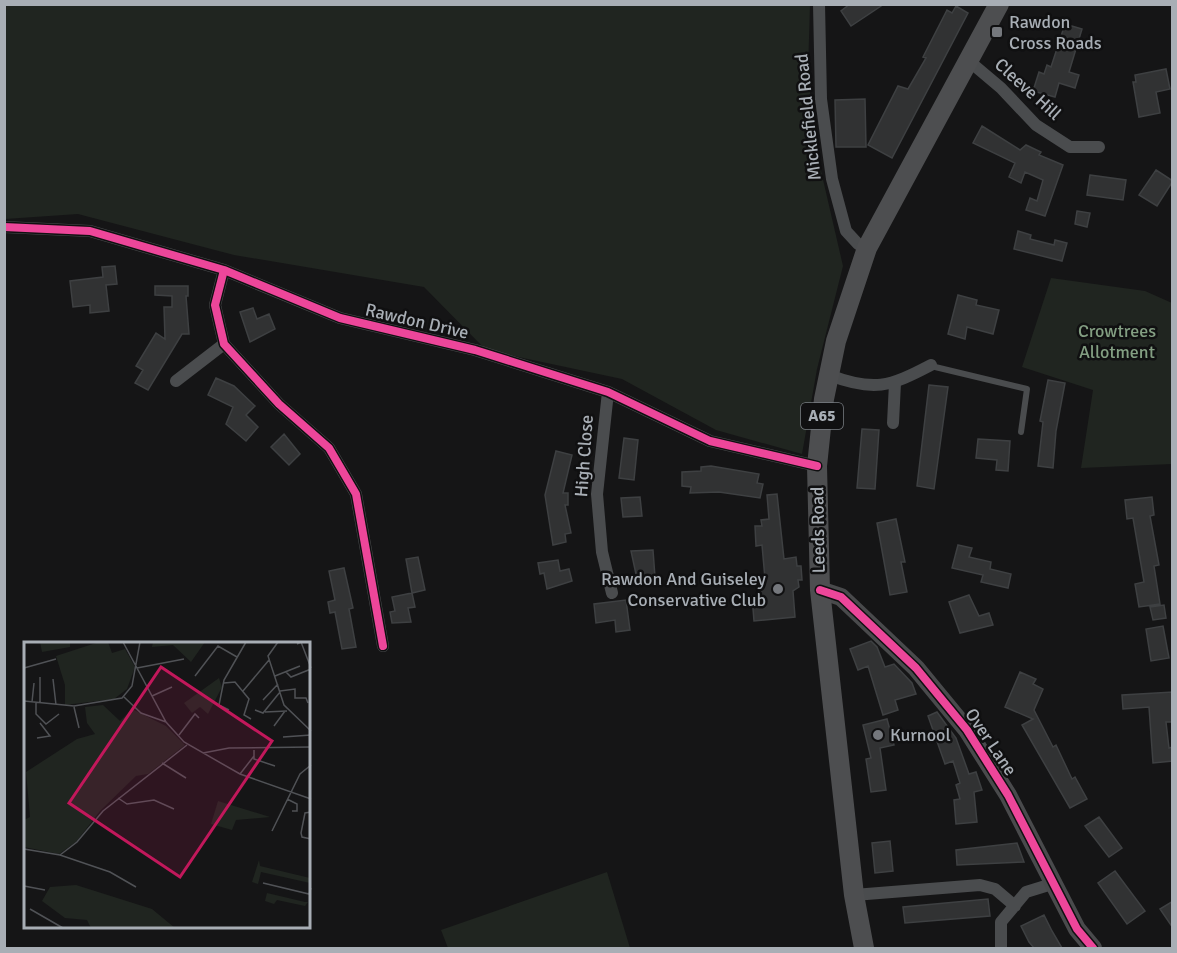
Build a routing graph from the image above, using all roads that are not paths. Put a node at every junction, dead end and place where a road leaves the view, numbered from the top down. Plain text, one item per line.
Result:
1 (819, 4) edge
2 (999, 4) edge
3 (969, 61) junction
4 (1099, 147) dead end
5 (4, 228) edge
6 (867, 249) junction
7 (224, 270) junction
8 (224, 344) junction
9 (931, 366) joint
10 (829, 375) junction
11 (176, 381) dead end
12 (895, 383) junction
13 (608, 392) junction
14 (893, 423) dead end
15 (1021, 432) dead end
16 (817, 466) junction
17 (820, 590) junction
18 (612, 593) dead end
19 (383, 646) dead end
20 (1052, 884) junction
21 (854, 895) junction
22 (1015, 906) junction
23 (864, 948) edge
24 (1001, 948) edge
25 (1093, 948) edge

1 - 6 street, Micklefield Road
2 - 3 main road, Leeds Road / A65
3 - 4 street, Cleeve Hill
3 - 6 main road, Leeds Road / A65
5 - 7 street, Rawdon Drive
6 - 10 main road, Leeds Road / A65
7 - 8 street
7 - 13 street, Rawdon Drive
8 - 11 street
8 - 19 street
9 - 12 street
9 - 15 lane
10 - 12 street
10 - 16 main road, Leeds Road / A65
12 - 14 street
13 - 16 street, Rawdon Drive
13 - 18 street, High Close
16 - 17 main road, Leeds Road / A65
17 - 20 street, Over Lane
17 - 21 main road, Leeds Road / A65
20 - 22 street
20 - 25 street, Over Lane
21 - 22 street
21 - 23 main road, Leeds Road / A65
22 - 24 street

